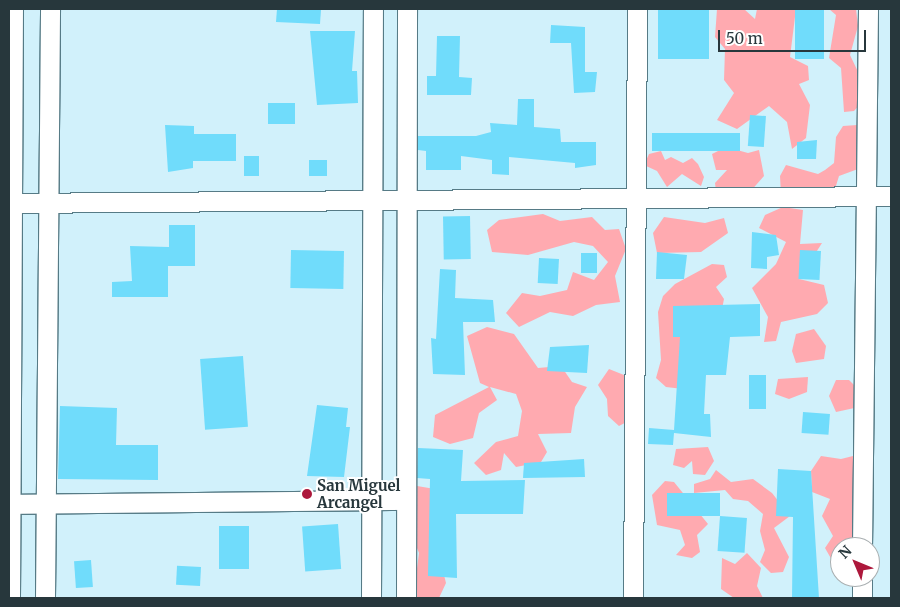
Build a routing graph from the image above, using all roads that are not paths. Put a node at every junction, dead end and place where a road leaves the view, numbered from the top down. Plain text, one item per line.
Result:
1 (13, 9) edge
2 (50, 9) edge
3 (373, 9) edge
4 (407, 9) edge
5 (637, 9) edge
6 (868, 9) edge
7 (866, 196) junction
8 (891, 196) edge
9 (373, 198) junction
10 (635, 198) junction
11 (406, 200) junction
12 (10, 202) edge
13 (49, 203) junction
14 (406, 500) junction
15 (372, 501) junction
16 (10, 504) edge
17 (46, 504) junction
18 (862, 537) edge
19 (10, 598) edge
20 (45, 598) edge
21 (371, 598) edge
22 (406, 598) edge
23 (633, 598) edge

1 - 12 street
2 - 13 street
3 - 9 street
4 - 11 street
5 - 10 street
6 - 7 street
7 - 8 street
7 - 10 street
7 - 18 street
9 - 11 street
9 - 13 street
9 - 15 street
10 - 11 street
10 - 23 street
11 - 14 street
12 - 13 street
12 - 16 street
13 - 17 street
14 - 15 street
14 - 22 street
15 - 17 street
15 - 21 street
16 - 17 street
16 - 19 street
17 - 20 street

